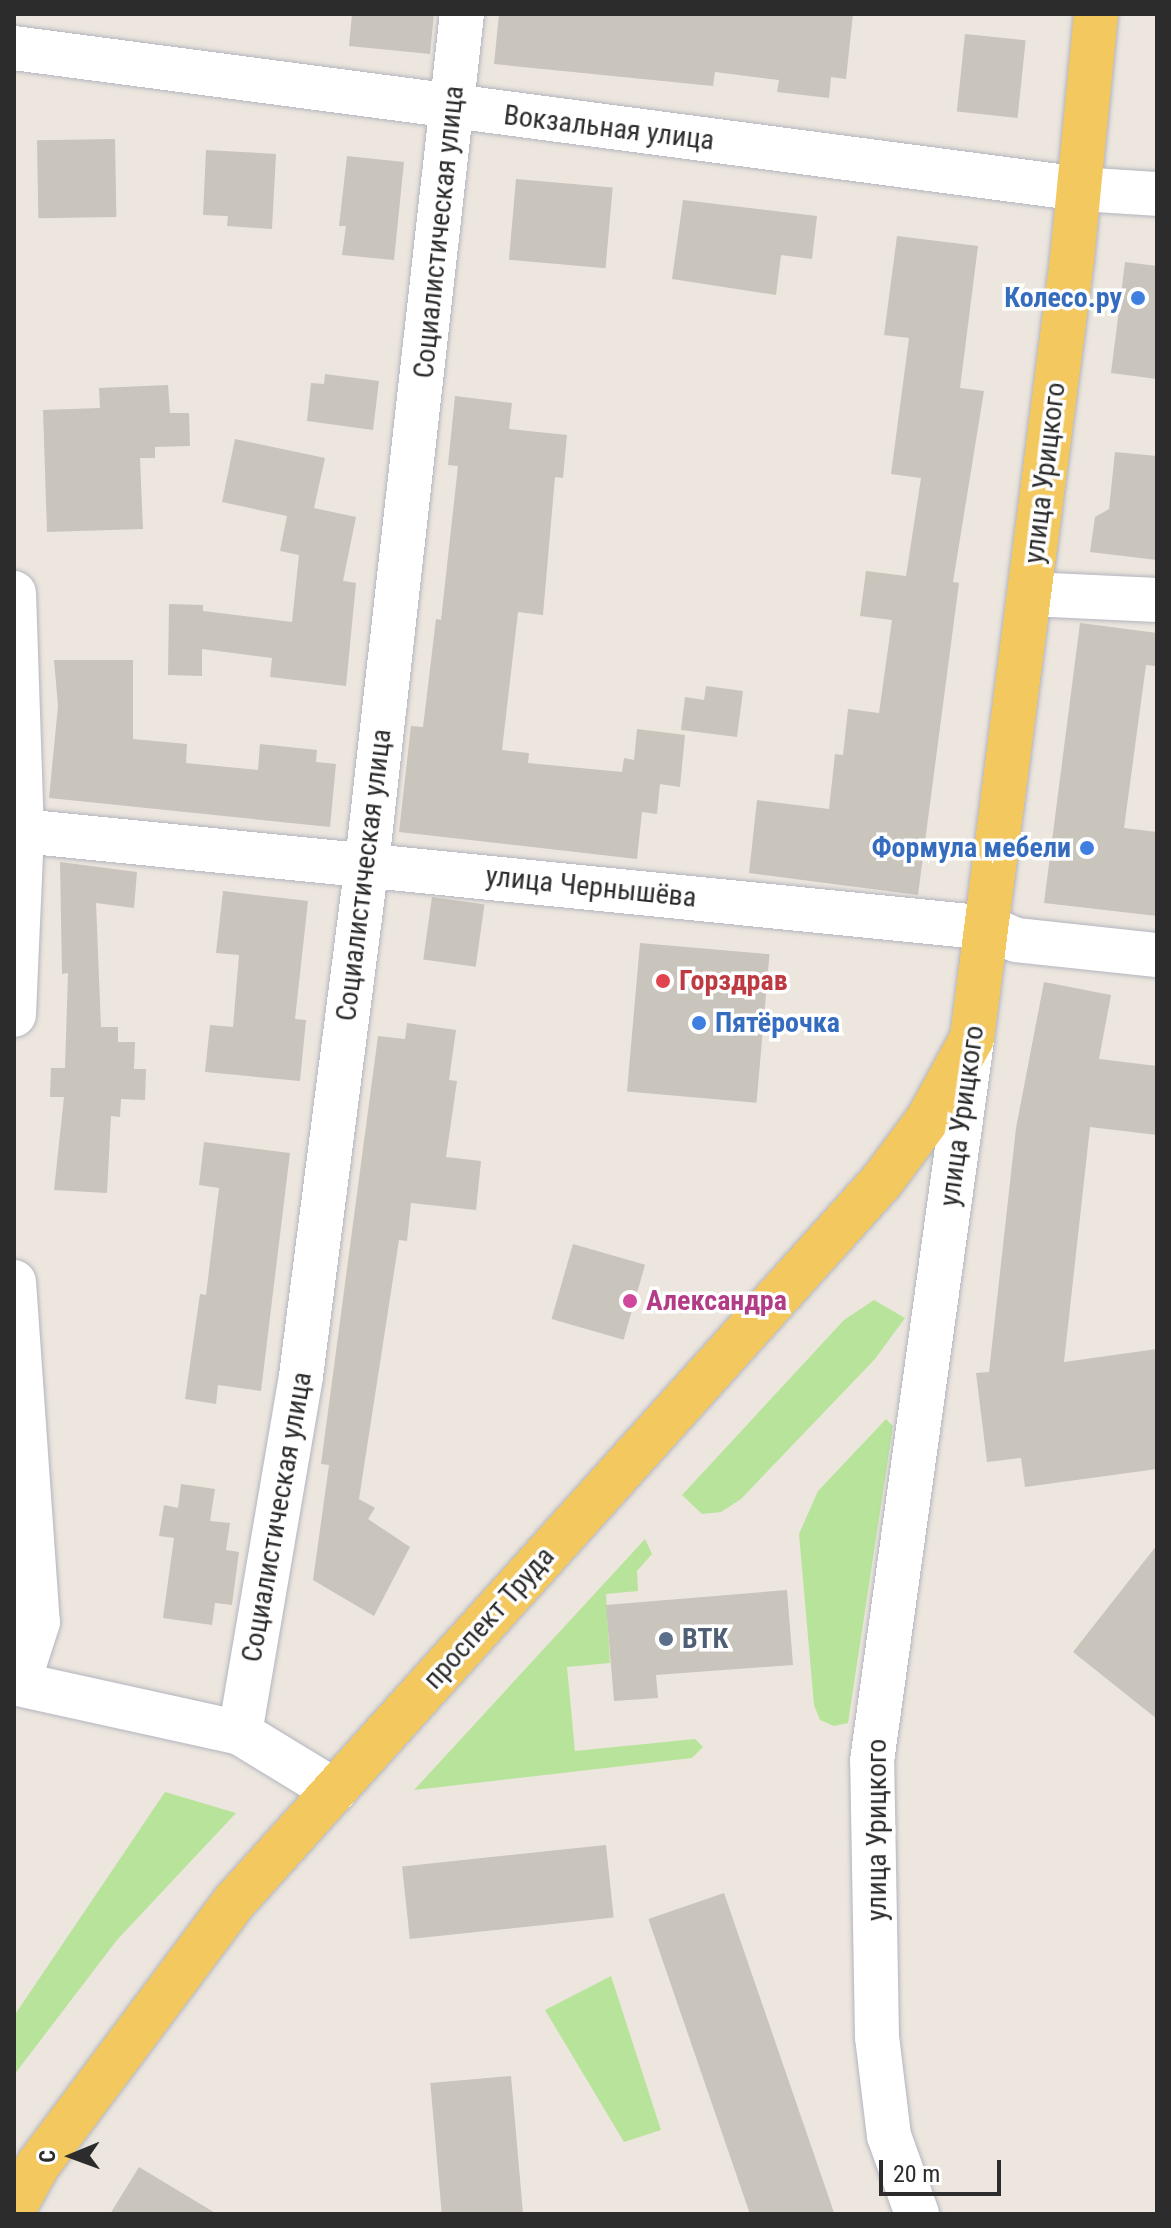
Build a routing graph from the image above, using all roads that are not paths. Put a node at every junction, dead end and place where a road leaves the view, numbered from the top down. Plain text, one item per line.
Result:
1 (462, 14) edge
2 (1096, 14) edge
3 (14, 48) edge
4 (453, 108) junction
5 (1080, 189) junction
6 (1157, 194) edge
7 (14, 593) edge
8 (1030, 594) junction
9 (1157, 600) edge
10 (22, 831) junction
11 (367, 863) junction
12 (988, 928) junction
13 (1157, 955) edge
14 (14, 1015) edge
15 (972, 1038) junction
16 (14, 1282) edge
17 (240, 1733) junction
18 (335, 1791) junction
19 (14, 2208) edge
20 (917, 2214) edge

1 - 4 street, Социалистическая улица
2 - 5 main road, улица Урицкого
3 - 4 street, Вокзальная улица
4 - 5 street, Вокзальная улица
4 - 11 street, Социалистическая улица
5 - 6 street, Вокзальная улица
5 - 8 main road, улица Урицкого
7 - 10 street
8 - 9 street
8 - 12 main road, улица Урицкого
10 - 11 street, улица Чернышёва
10 - 14 street
11 - 12 street, улица Чернышёва
11 - 17 street, Социалистическая улица
12 - 13 street, улица Чернышёва
12 - 15 main road, улица Урицкого
15 - 18 main road, проспект Труда
15 - 20 street, улица Урицкого
16 - 17 street
17 - 18 street
18 - 19 main road, проспект Труда

